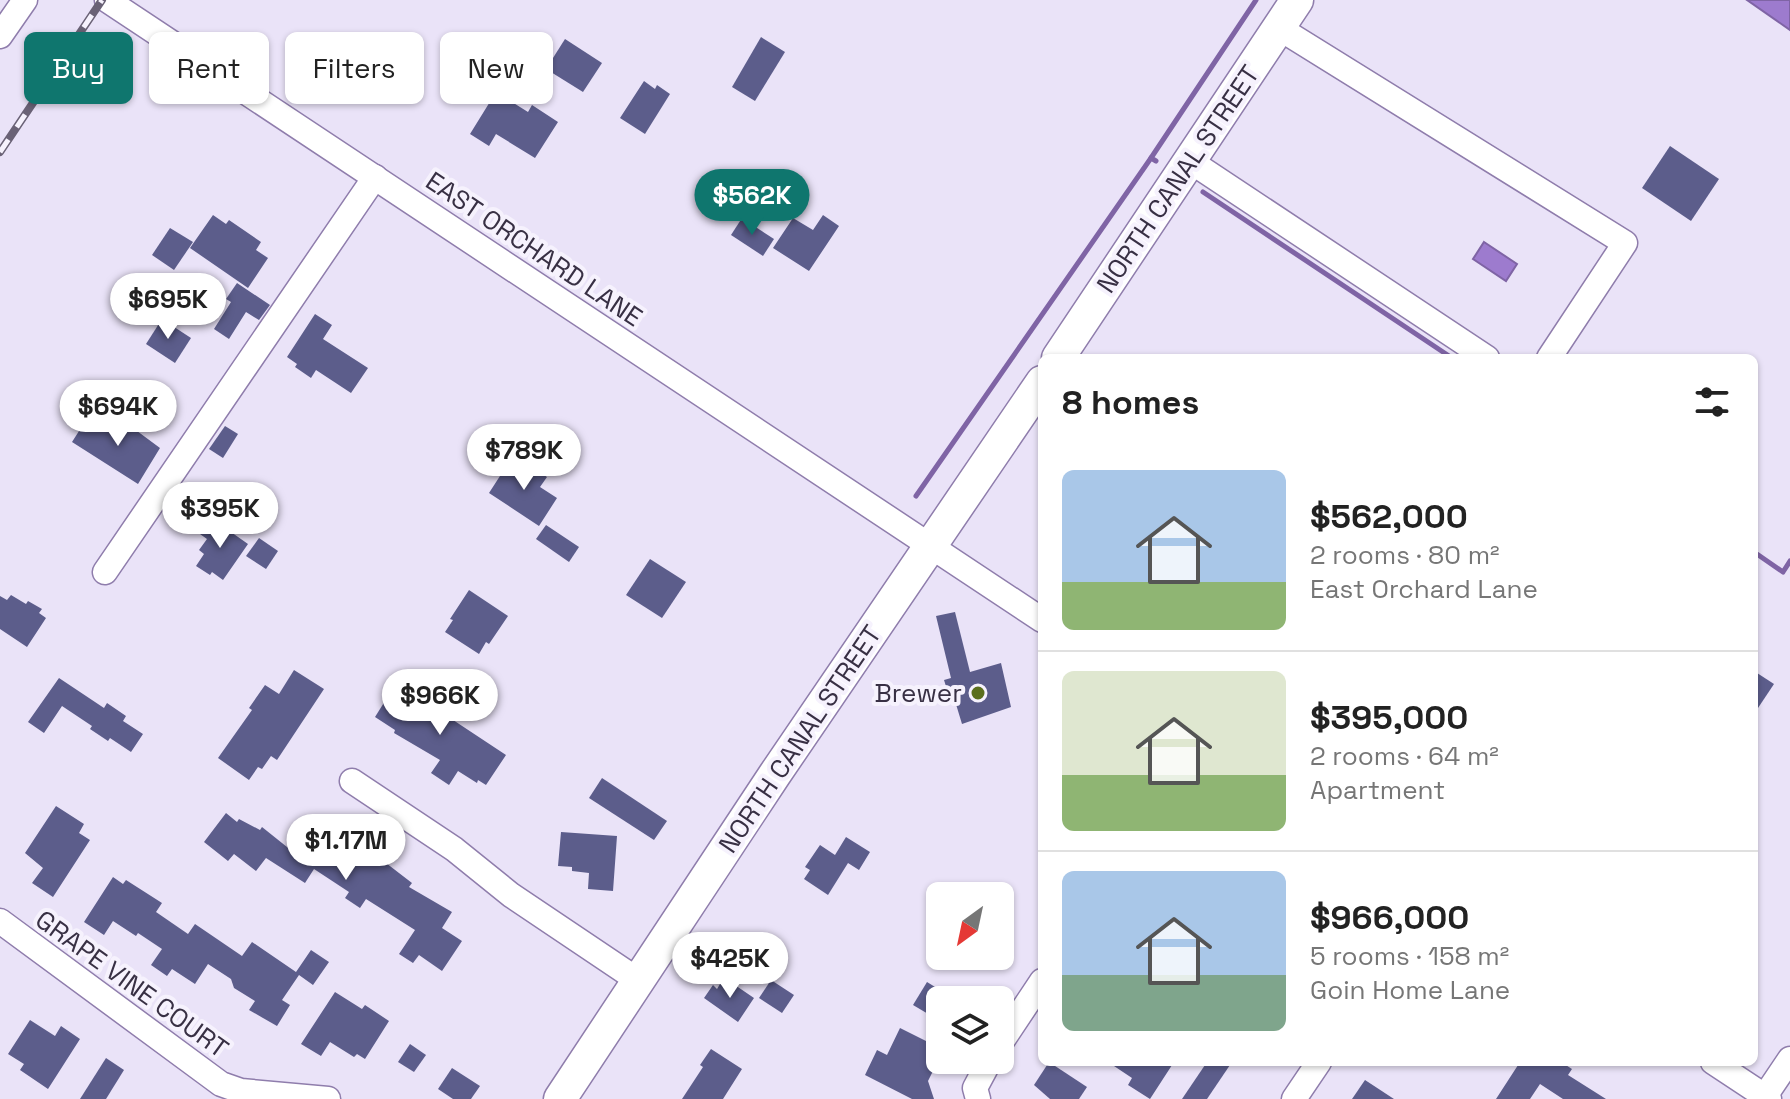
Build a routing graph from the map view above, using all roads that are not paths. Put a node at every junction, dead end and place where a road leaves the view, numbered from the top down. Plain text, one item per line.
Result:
1 (25, 0) edge
2 (107, 0) edge
3 (1297, 0) edge
4 (1279, 28) junction
5 (0, 36) edge
6 (1190, 161) junction
7 (375, 177) junction
8 (1061, 354) edge
9 (1481, 354) edge
10 (1552, 354) edge
11 (1038, 388) edge
12 (929, 546) junction
13 (105, 572) dead end
14 (1038, 617) edge
15 (352, 781) dead end
16 (0, 921) edge
17 (639, 981) junction
18 (1038, 987) edge
19 (1014, 1023) edge
20 (1790, 1059) edge
21 (1316, 1066) edge
22 (1719, 1066) edge
23 (982, 1074) edge
24 (1766, 1098) edge
25 (328, 1099) edge
26 (560, 1099) edge
27 (978, 1099) edge
28 (1294, 1099) edge

1 - 5 street
2 - 7 street, EAST ORCHARD LANE
3 - 4 main road, NORTH CANAL STREET
4 - 6 main road, NORTH CANAL STREET
4 - 10 street
6 - 8 main road, NORTH CANAL STREET
6 - 9 street
7 - 12 street, EAST ORCHARD LANE
7 - 13 street
11 - 12 main road, NORTH CANAL STREET
12 - 14 street, EAST ORCHARD LANE
12 - 17 main road, NORTH CANAL STREET
15 - 17 street
16 - 25 street, GRAPE VINE COURT
17 - 26 main road, NORTH CANAL STREET
18 - 19 street
20 - 24 street
21 - 28 street
22 - 24 street
23 - 27 street

